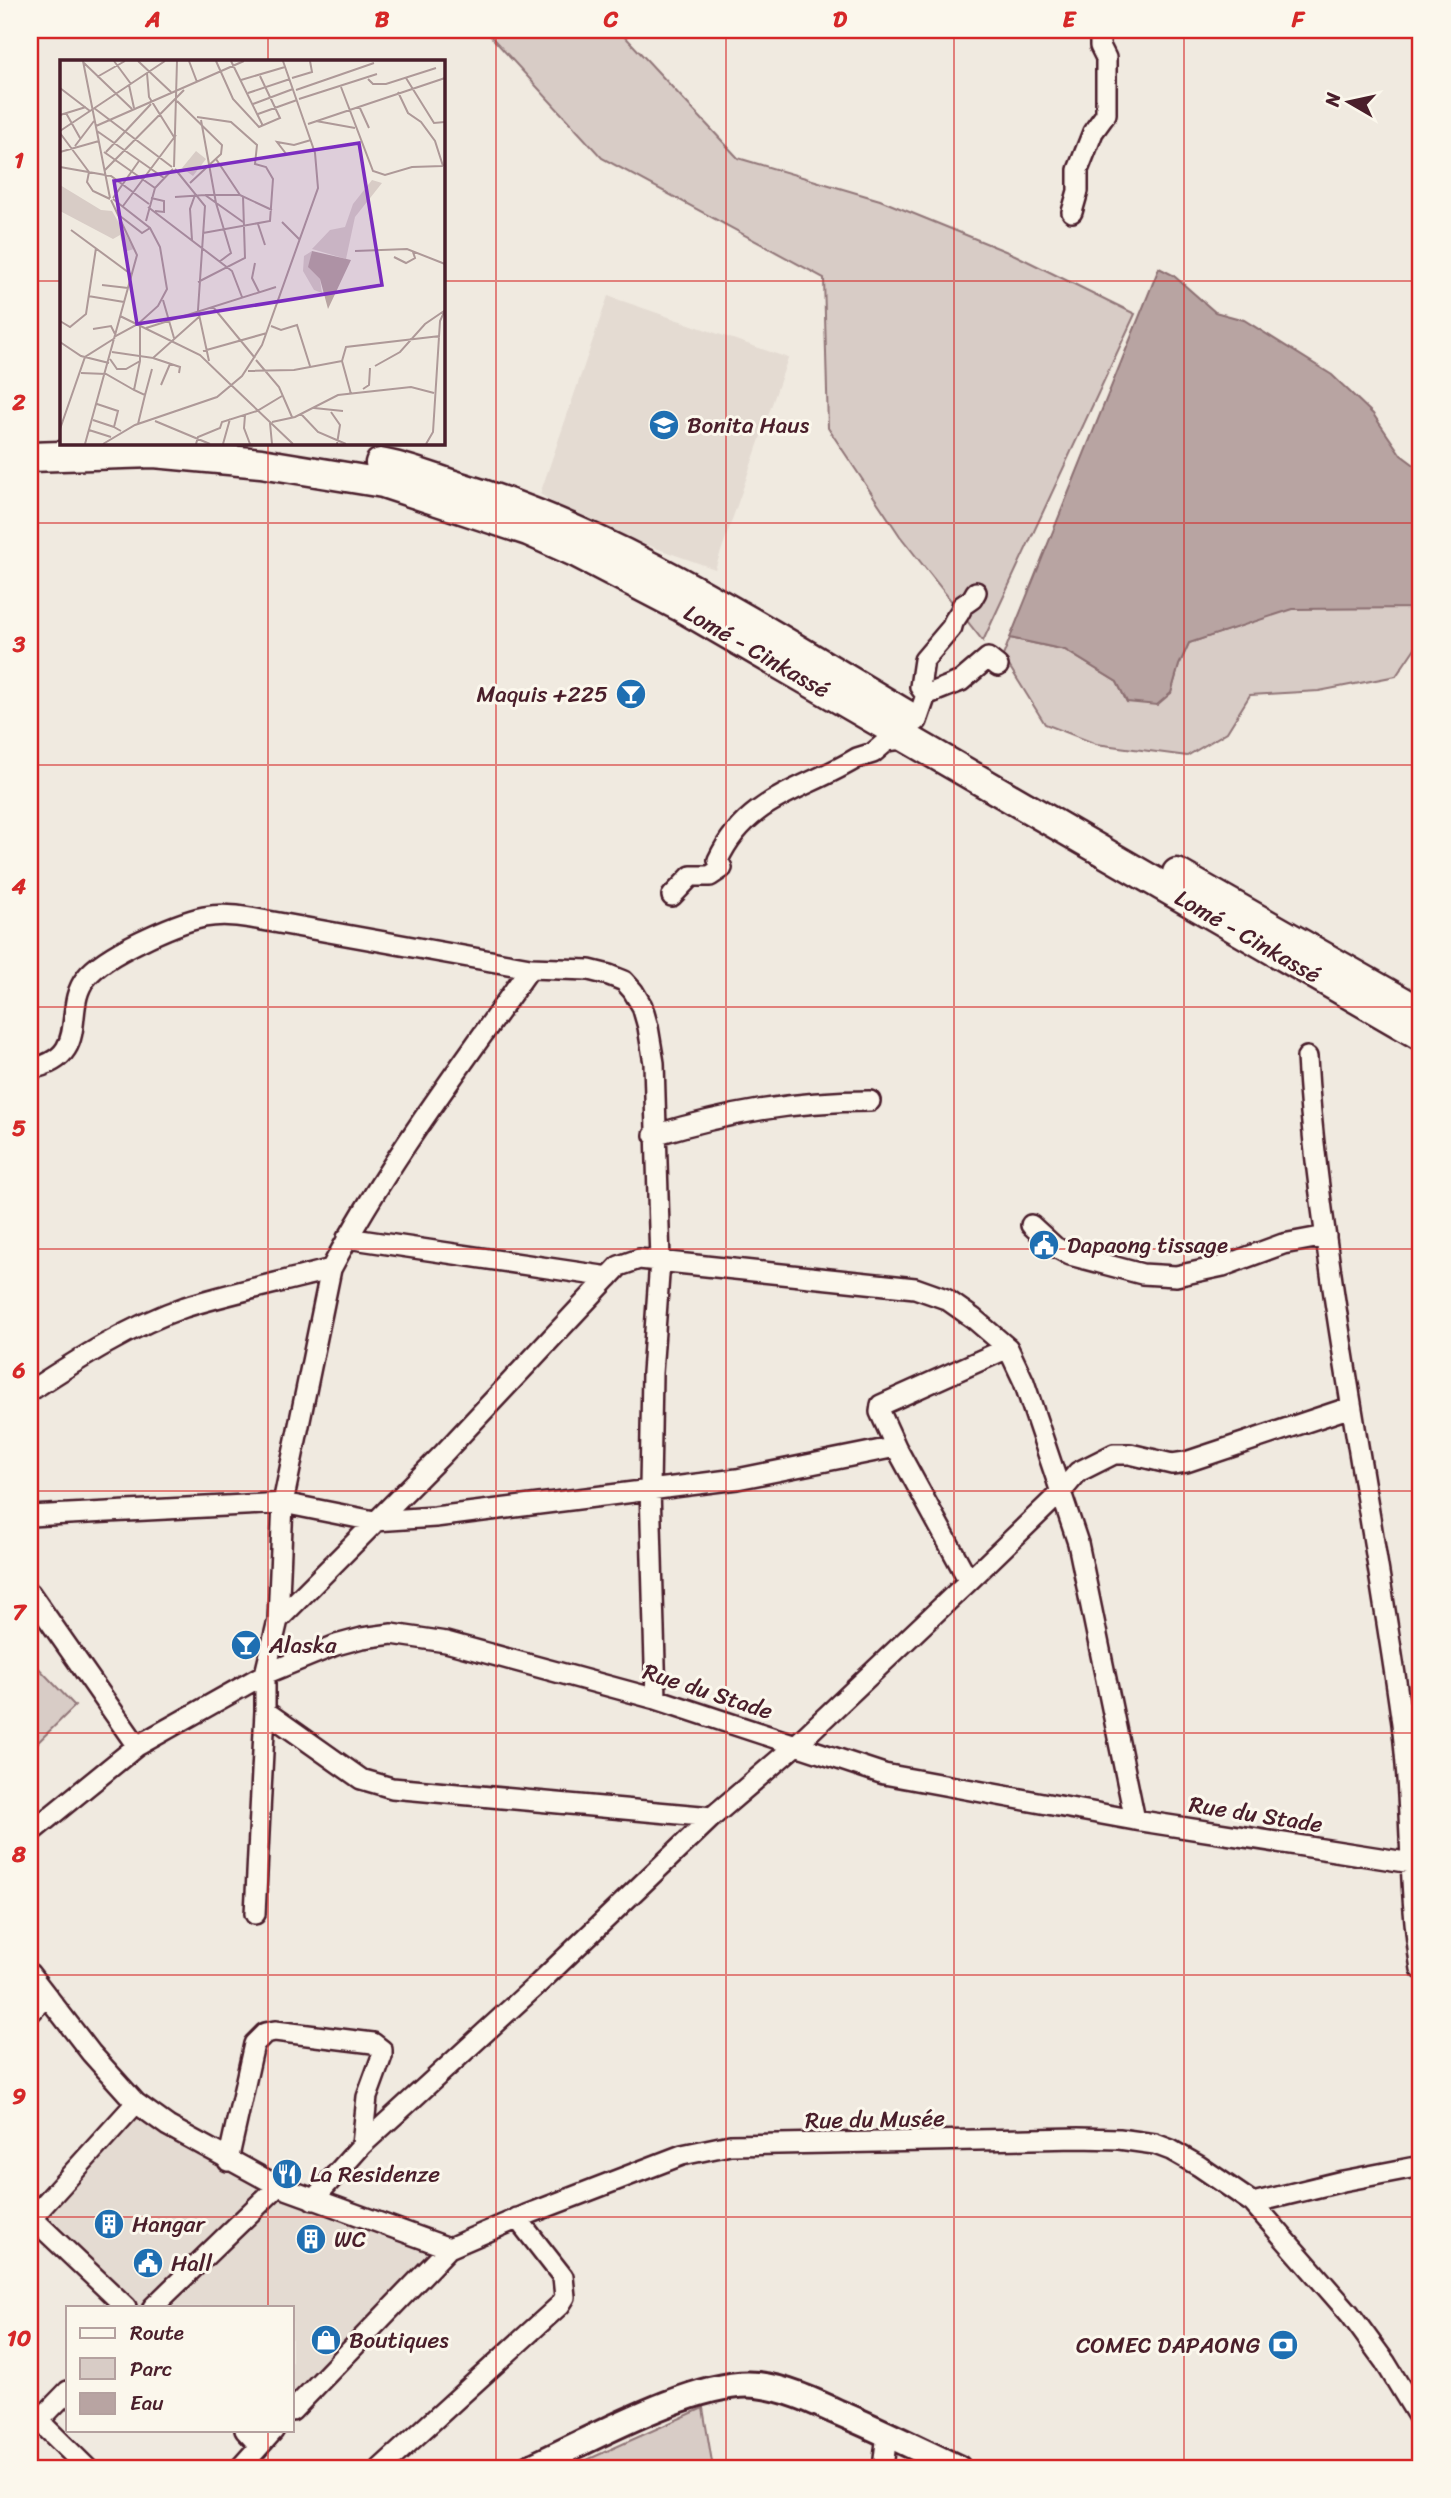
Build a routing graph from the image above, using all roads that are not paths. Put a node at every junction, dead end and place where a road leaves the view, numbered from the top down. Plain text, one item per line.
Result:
1 (1097, 30) edge
2 (1072, 212) dead end
3 (60, 436) edge
4 (30, 437) edge
5 (259, 444) edge
6 (30, 457) edge
7 (385, 473) junction
8 (976, 592) dead end
9 (998, 666) dead end
10 (917, 718) junction
11 (672, 896) dead end
12 (530, 968) junction
13 (1421, 1012) edge
14 (1421, 1036) edge
15 (1307, 1057) dead end
16 (30, 1069) edge
17 (870, 1101) dead end
18 (654, 1135) junction
19 (1031, 1225) dead end
20 (1326, 1236) junction
21 (347, 1238) junction
22 (660, 1261) junction
23 (331, 1269) junction
24 (609, 1277) junction
25 (1008, 1348) junction
26 (30, 1391) edge
27 (1351, 1407) junction
28 (896, 1447) junction
29 (650, 1488) junction
30 (1061, 1492) junction
31 (283, 1503) junction
32 (30, 1516) edge
33 (374, 1521) junction
34 (970, 1581) junction
35 (30, 1593) edge
36 (278, 1620) junction
37 (265, 1674) junction
38 (656, 1699) junction
39 (1421, 1709) edge
40 (265, 1711) junction
41 (1401, 1717) junction
42 (796, 1745) junction
43 (137, 1746) junction
44 (712, 1817) junction
45 (1135, 1820) junction
46 (30, 1833) edge
47 (1417, 1863) edge
48 (256, 1914) dead end
49 (1421, 1969) edge
50 (30, 1974) edge
51 (46, 1996) junction
52 (30, 2013) edge
53 (136, 2103) junction
54 (362, 2145) junction
55 (228, 2161) junction
56 (1421, 2166) edge
57 (278, 2186) junction
58 (313, 2200) junction
59 (1253, 2203) junction
60 (30, 2218) edge
61 (517, 2218) junction
62 (449, 2248) junction
63 (125, 2306) edge
64 (154, 2306) edge
65 (66, 2393) edge
66 (294, 2409) edge
67 (33, 2421) edge
68 (1421, 2421) edge
69 (247, 2432) edge
70 (272, 2432) edge
71 (887, 2434) junction
72 (259, 2445) junction
73 (87, 2468) edge
74 (240, 2468) edge
75 (381, 2468) edge
76 (529, 2468) edge
77 (883, 2468) edge
78 (958, 2468) edge

1 - 2 street
3 - 4 highway
5 - 7 highway, Lomé - Cinkassé
6 - 7 highway, Lomé - Cinkassé
7 - 10 highway, Lomé - Cinkassé
8 - 10 street
9 - 10 street
10 - 11 street
10 - 13 highway, Lomé - Cinkassé
10 - 14 highway, Lomé - Cinkassé
12 - 16 street
12 - 18 street
12 - 21 street
15 - 20 street
17 - 18 street
18 - 22 street
19 - 20 street
20 - 27 street
21 - 23 street
21 - 24 street
22 - 24 street
22 - 25 street
22 - 29 street
23 - 26 street
23 - 31 street
24 - 33 street
25 - 28 street
25 - 30 street
27 - 30 street
27 - 41 street
28 - 29 street
28 - 34 street
29 - 33 street
29 - 38 street
30 - 34 street
30 - 45 street
31 - 32 street
31 - 33 street
31 - 36 street
33 - 36 street
34 - 42 street
35 - 43 street
36 - 37 street
37 - 38 street, Rue du Stade
37 - 40 street
37 - 43 street, Rue du Stade
38 - 42 street, Rue du Stade
39 - 41 street
40 - 44 street
40 - 48 street
41 - 47 street
42 - 44 street
42 - 45 street, Rue du Stade
43 - 46 street, Rue du Stade
44 - 54 street
45 - 47 street, Rue du Stade
47 - 49 street
50 - 51 street
51 - 52 street
51 - 53 street
53 - 55 street
53 - 60 street
54 - 55 street
54 - 58 street
55 - 57 street
56 - 59 street
57 - 58 street
57 - 64 street
58 - 62 street
59 - 61 street, Rue du Musée
59 - 68 street, Rue du Musée
60 - 63 street
61 - 62 street, Rue du Musée
61 - 75 street
62 - 66 street, Rue du Musée
65 - 67 street
67 - 73 street
69 - 72 street
70 - 72 street
71 - 76 main road
71 - 77 street
71 - 78 main road
72 - 74 street

